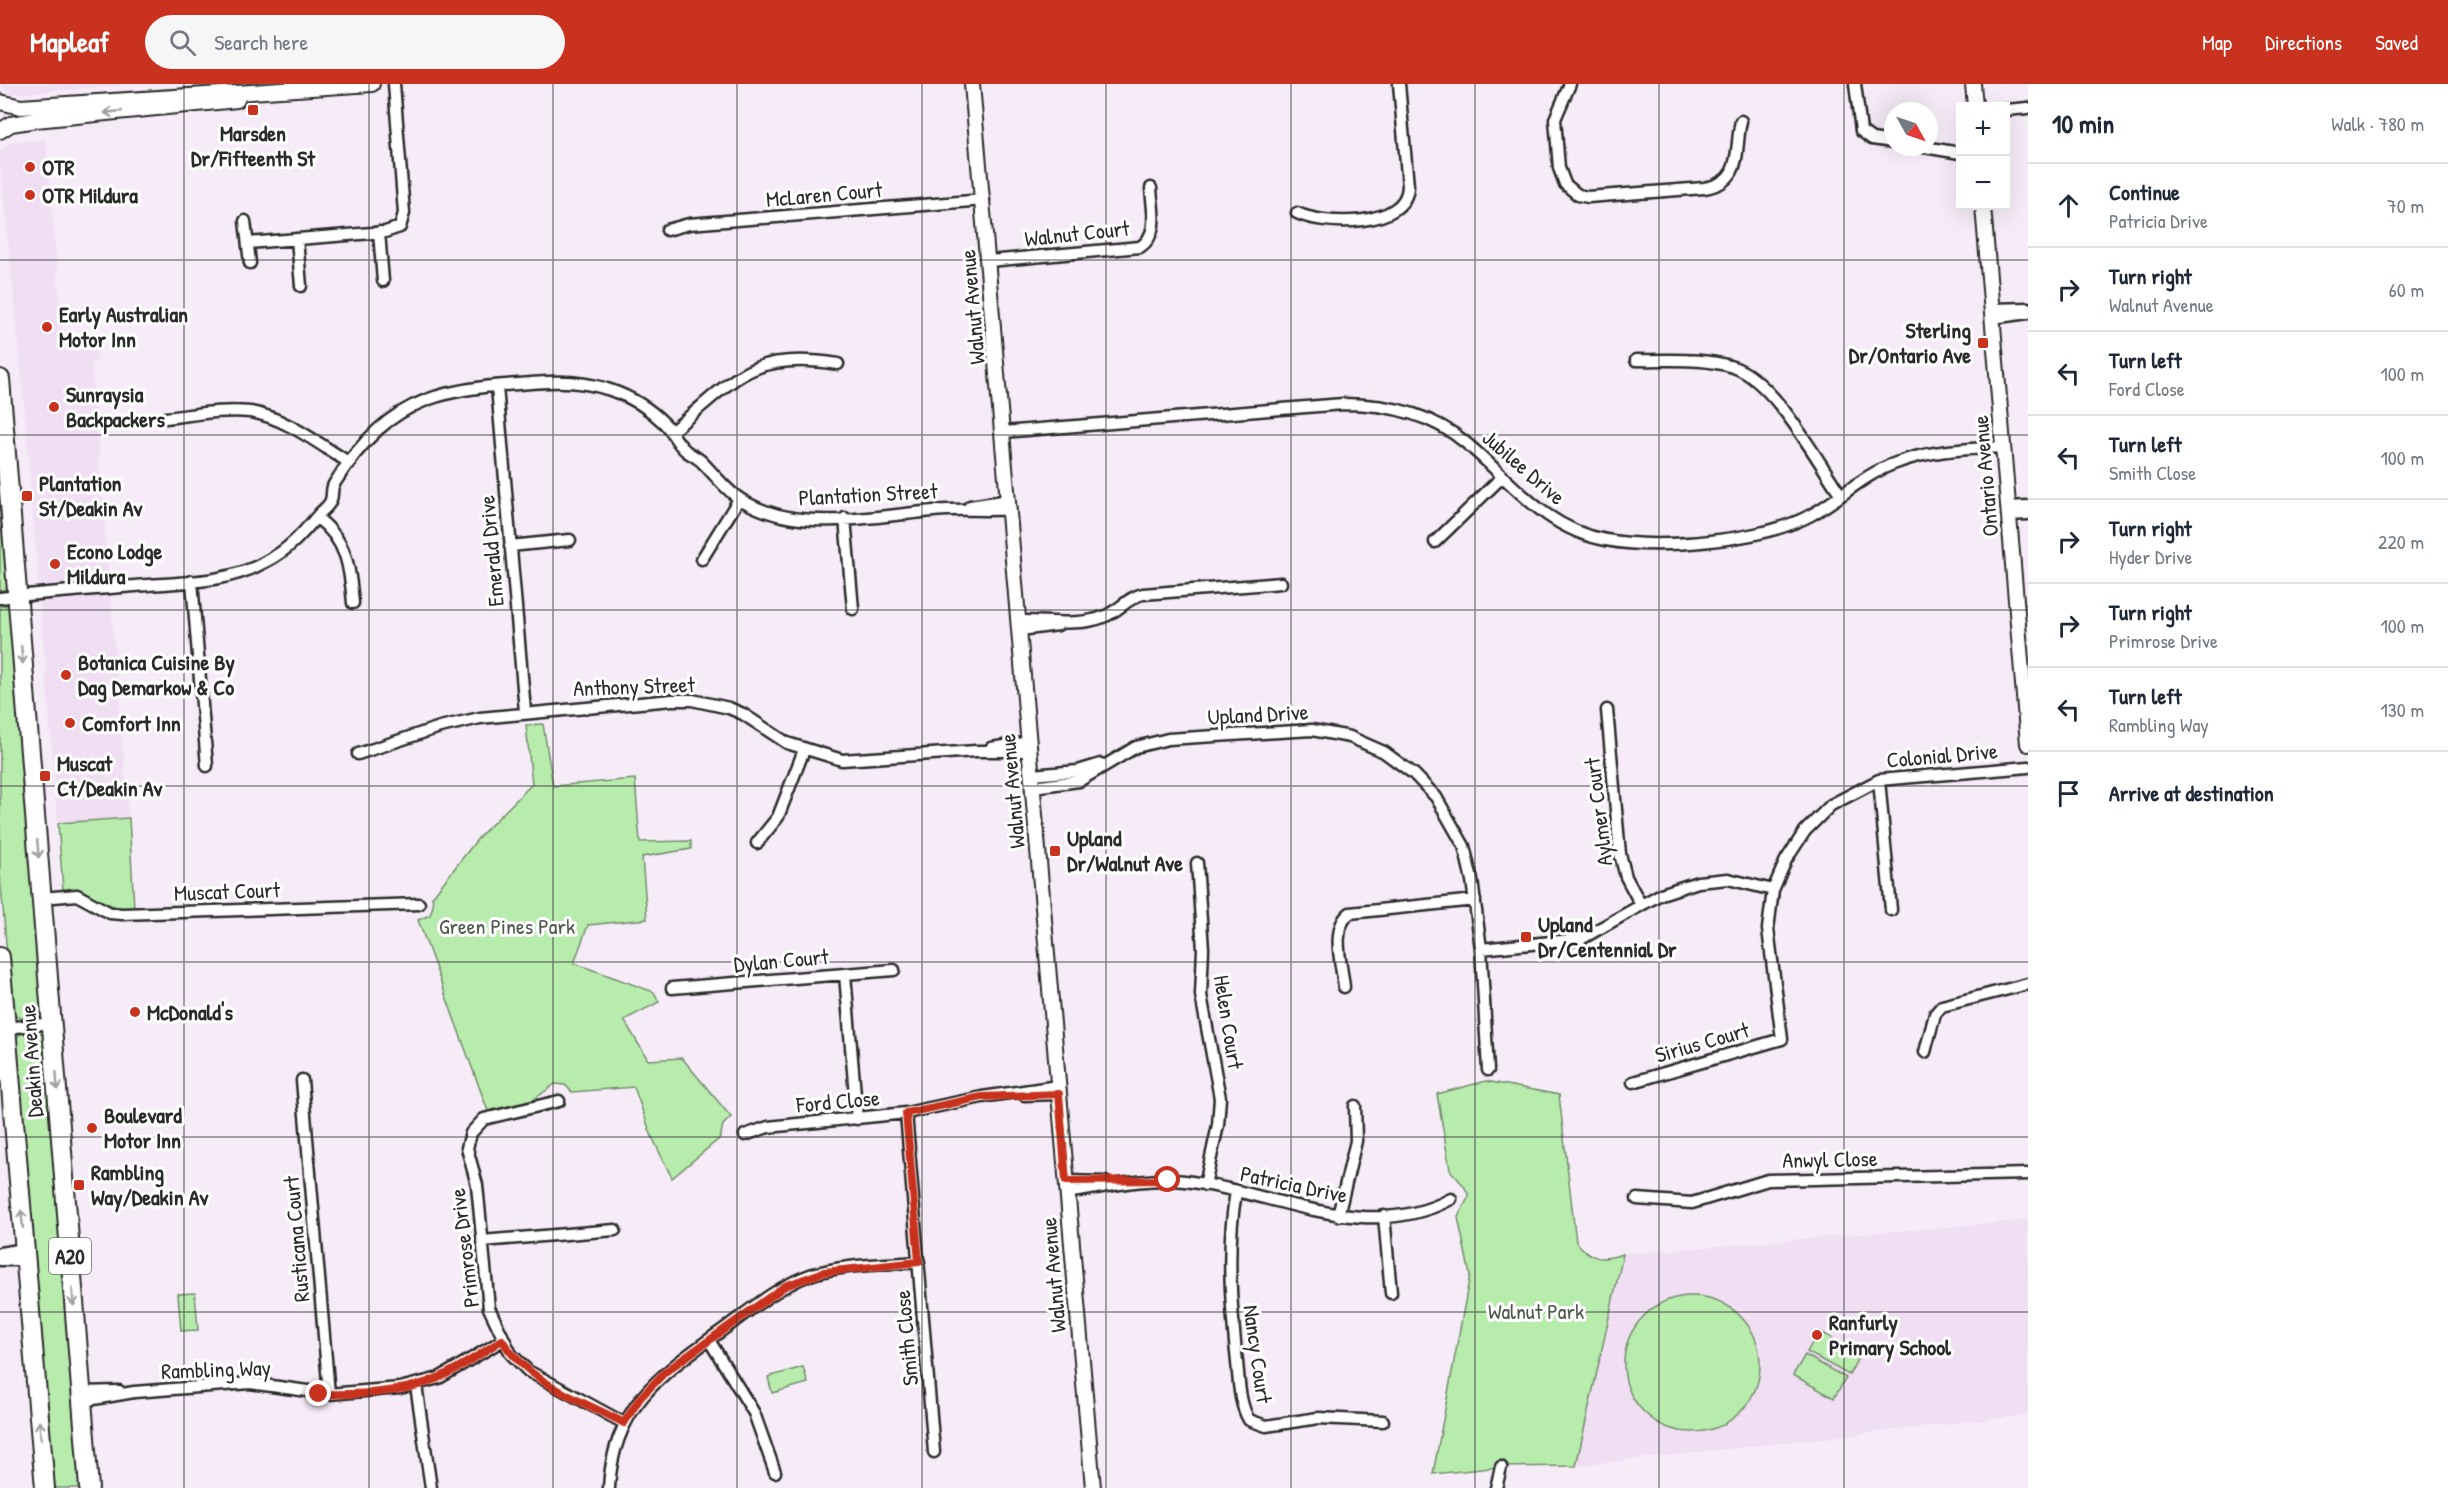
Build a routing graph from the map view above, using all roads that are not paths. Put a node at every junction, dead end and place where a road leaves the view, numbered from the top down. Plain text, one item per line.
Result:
1 (372, 84) edge
2 (394, 84) edge
3 (1399, 84) edge
4 (1570, 84) edge
5 (1855, 84) edge
6 (1973, 84) edge
7 (354, 85) edge
8 (974, 86) edge
9 (225, 92) edge
10 (0, 102) edge
11 (1974, 102) edge
12 (2028, 108) edge
13 (2010, 110) edge
14 (1741, 121) dead end
15 (0, 131) edge
16 (1884, 141) edge
17 (1938, 149) edge
18 (1956, 152) edge
19 (1151, 188) dead end
20 (984, 200) junction
21 (1983, 210) edge
22 (1297, 213) dead end
23 (245, 221) dead end
24 (667, 230) dead end
25 (379, 232) junction
26 (297, 239) junction
27 (248, 243) junction
28 (989, 261) junction
29 (250, 262) dead end
30 (383, 281) dead end
31 (301, 286) dead end
32 (2028, 308) edge
33 (2028, 313) edge
34 (1992, 314) junction
35 (1636, 360) dead end
36 (838, 364) dead end
37 (0, 380) edge
38 (497, 387) junction
39 (166, 418) dead end
40 (672, 431) junction
41 (1003, 432) junction
42 (2003, 447) junction
43 (350, 463) junction
44 (1502, 477) junction
45 (1841, 495) junction
46 (739, 499) junction
47 (1010, 505) junction
48 (2028, 506) edge
49 (2009, 511) junction
50 (2028, 514) edge
51 (317, 518) junction
52 (846, 518) junction
53 (570, 540) dead end
54 (1436, 542) dead end
55 (510, 546) junction
56 (702, 559) dead end
57 (192, 581) junction
58 (1281, 583) dead end
59 (9, 597) edge
60 (353, 603) dead end
61 (853, 609) dead end
62 (1019, 626) junction
63 (1607, 710) dead end
64 (525, 711) junction
65 (2028, 744) edge
66 (1030, 746) junction
67 (804, 750) junction
68 (358, 754) dead end
69 (207, 766) dead end
70 (2028, 767) edge
71 (1879, 780) junction
72 (1033, 781) junction
73 (757, 843) dead end
74 (1197, 863) dead end
75 (1773, 890) junction
76 (42, 898) junction
77 (1475, 900) junction
78 (419, 904) dead end
79 (1641, 905) junction
80 (1891, 910) dead end
81 (1481, 949) junction
82 (0, 957) edge
83 (894, 970) dead end
84 (845, 974) junction
85 (2028, 984) edge
86 (1344, 987) dead end
87 (672, 988) dead end
88 (52, 1023) junction
89 (6, 1028) junction
90 (1782, 1039) joint
91 (1925, 1052) dead end
92 (1488, 1070) dead end
93 (302, 1080) dead end
94 (1633, 1082) dead end
95 (1059, 1090) junction
96 (559, 1101) dead end
97 (1355, 1106) dead end
98 (906, 1113) junction
99 (857, 1119) junction
100 (745, 1135) dead end
101 (2028, 1174) edge
102 (1205, 1185) junction
103 (1067, 1187) junction
104 (1236, 1192) junction
105 (1451, 1199) dead end
106 (1637, 1199) dead end
107 (1338, 1216) junction
108 (1384, 1216) junction
109 (615, 1230) dead end
110 (482, 1241) junction
111 (0, 1252) edge
112 (25, 1254) junction
113 (0, 1260) edge
114 (919, 1262) junction
115 (1392, 1293) dead end
116 (502, 1340) junction
117 (709, 1340) junction
118 (416, 1385) junction
119 (328, 1394) junction
120 (81, 1397) junction
121 (1383, 1421) dead end
122 (624, 1423) junction
123 (934, 1452) dead end
124 (1501, 1467) dead end
125 (775, 1472) dead end
126 (45, 1488) edge
127 (89, 1488) edge
128 (431, 1488) edge
129 (609, 1488) edge
130 (1093, 1488) edge
131 (1496, 1488) edge

1 - 7 street
2 - 25 street
3 - 22 street
4 - 14 street
5 - 16 street
6 - 11 street
7 - 9 street
8 - 20 street, Walnut Avenue
9 - 10 street
9 -> 15 street
12 - 13 street
17 - 18 street
19 - 28 street, Walnut Court
20 - 24 street, McLaren Court
20 - 28 street, Walnut Avenue
21 - 34 street, Ontario Avenue
23 - 27 street
25 - 26 street
25 - 30 street
26 - 27 street
26 - 31 street
27 - 29 street
28 - 41 street, Walnut Avenue
32 - 34 street
33 - 34 street
34 - 42 street, Ontario Avenue
35 - 45 street
36 - 40 street
37 - 59 highway, Deakin Avenue / A20
38 - 40 street, Plantation Street
38 - 43 street, Plantation Street
38 - 55 street, Emerald Drive
39 - 43 street
40 - 46 street, Plantation Street
41 - 44 street, Jubilee Drive
41 - 47 street, Walnut Avenue
42 - 45 street, Jubilee Drive
42 - 49 street, Ontario Avenue
43 - 51 street, Plantation Street
44 - 45 street, Jubilee Drive
44 - 54 street
46 - 52 street, Plantation Street
46 - 56 street
47 - 52 street, Plantation Street
47 - 62 street, Walnut Avenue
48 - 49 street
49 - 50 street
49 - 65 street, Ontario Avenue
51 - 57 street, Plantation Street
51 - 60 street
52 - 61 street
53 - 55 street
55 - 64 street, Emerald Drive
57 - 59 street, Plantation Street
57 - 69 street
58 - 62 street
59 -> 76 highway, Deakin Avenue / A20
62 - 66 street, Walnut Avenue
63 - 79 street, Aylmer Court
64 - 67 street, Anthony Street
64 - 68 street, Anthony Street
66 - 67 street, Anthony Street
66 - 72 street, Walnut Avenue
67 - 73 street
70 - 71 street, Colonial Drive
71 - 75 street, Colonial Drive
71 - 80 street
72 - 77 street, Upland Drive
72 - 95 street, Walnut Avenue
74 - 102 street, Helen Court
75 - 79 street
75 - 90 street, Colonial Drive
76 - 78 street, Muscat Court
76 - 88 highway, Deakin Avenue / A20
77 - 81 street, Upland Drive
77 - 86 street
79 - 81 street
81 - 92 street, Upland Drive
82 - 89 highway, Deakin Avenue / A20
83 - 84 street, Dylan Court
84 - 87 street, Dylan Court
84 - 99 street
85 - 91 street
88 - 89 street
88 -> 120 highway, Deakin Avenue / A20
112 -> 89 highway, Deakin Avenue / A20
90 - 94 street, Sirius Court
93 - 119 street, Rusticana Court
95 - 98 street, Ford Close
95 - 103 street, Walnut Avenue
96 - 110 street, Primrose Drive
97 - 107 street
98 - 99 street, Ford Close
98 - 114 street, Smith Close
99 - 100 street, Ford Close
101 - 106 street, Anwyl Close
102 - 103 street, Patricia Drive
102 - 104 street, Patricia Drive
103 - 130 street, Walnut Avenue
104 - 107 street, Patricia Drive
104 - 121 street, Nancy Court
105 - 108 street, Patricia Drive
107 - 108 street, Patricia Drive
108 - 115 street
109 - 110 street
110 - 116 street, Primrose Drive
111 - 112 street
112 - 113 street
126 -> 112 highway, Deakin Avenue / A20
114 - 117 street
114 - 123 street, Smith Close
116 - 118 street, Rambling Way
116 - 122 street, Primrose Drive
117 - 122 street
117 - 125 street
118 - 119 street, Rambling Way
118 - 128 street
119 - 120 street, Rambling Way
120 - 127 highway, Deakin Avenue / A20
122 - 129 street
124 - 131 street

